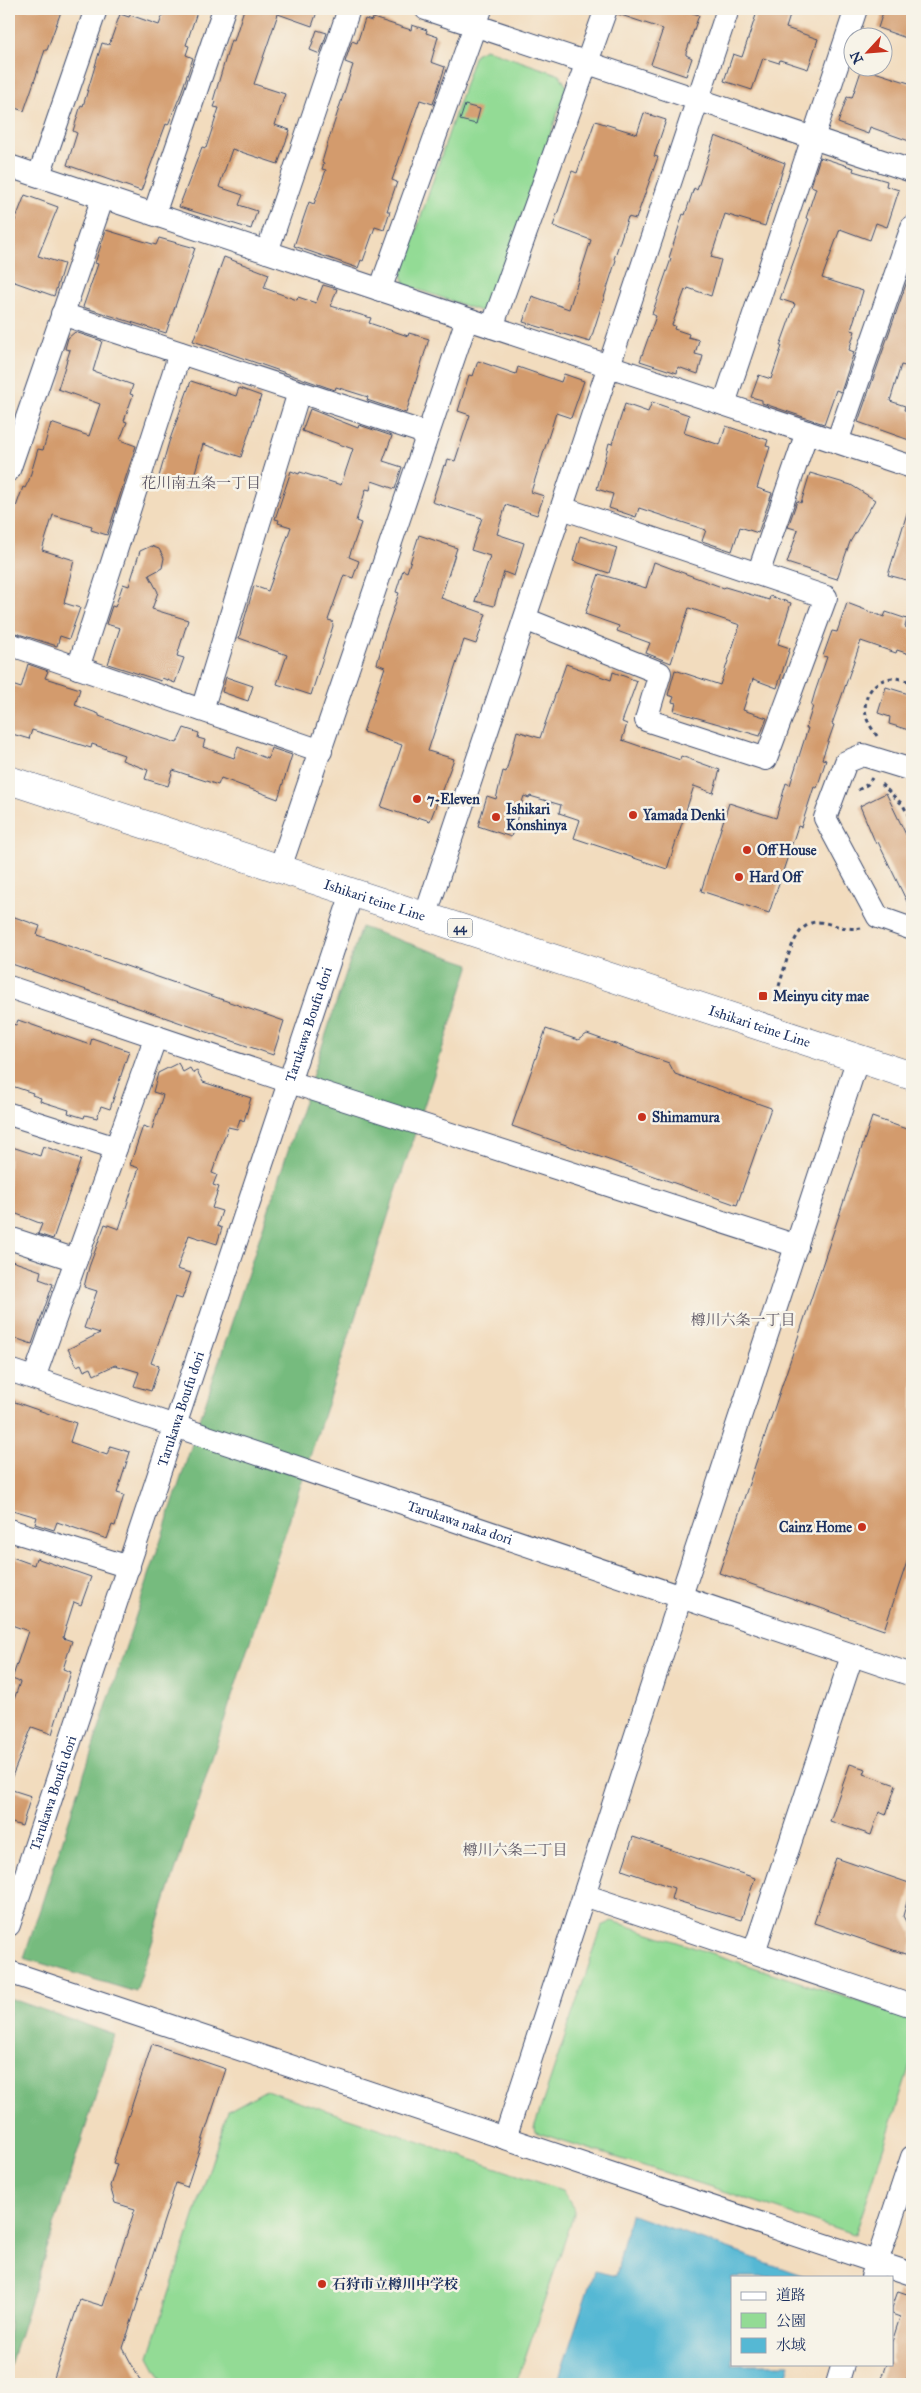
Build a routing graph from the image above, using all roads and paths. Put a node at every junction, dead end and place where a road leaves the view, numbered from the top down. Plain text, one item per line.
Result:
1 (96, 9) edge
2 (224, 9) edge
3 (349, 9) edge
4 (426, 9) edge
5 (606, 9) edge
6 (728, 9) edge
7 (856, 9) edge
8 (478, 17) edge
9 (588, 63) junction
10 (698, 99) junction
11 (812, 137) junction
12 (9, 166) edge
13 (912, 171) edge
14 (38, 175) junction
15 (103, 197) junction
16 (154, 214) junction
17 (912, 227) edge
18 (267, 252) junction
19 (380, 290) junction
20 (62, 314) junction
21 (467, 319) junction
22 (492, 327) junction
23 (180, 353) junction
24 (609, 366) junction
25 (300, 392) junction
26 (724, 404) junction
27 (807, 432) junction
28 (428, 434) junction
29 (837, 442) junction
30 (11, 456) edge
31 (912, 468) edge
32 (562, 508) junction
33 (758, 574) junction
34 (524, 619) junction
35 (9, 644) edge
36 (78, 668) junction
37 (912, 682) edge
38 (202, 710) junction
39 (321, 751) junction
40 (872, 757) junction
41 (912, 770) edge
42 (9, 780) edge
43 (852, 794) dead end
44 (912, 822) edge
45 (280, 868) junction
46 (352, 893) junction
47 (425, 917) junction
48 (865, 925) dead end
49 (912, 930) edge
50 (779, 986) dead end
51 (9, 987) edge
52 (156, 1036) junction
53 (858, 1058) junction
54 (912, 1076) edge
55 (290, 1082) junction
56 (9, 1114) edge
57 (116, 1148) junction
58 (9, 1238) edge
59 (796, 1246) junction
60 (76, 1260) junction
61 (9, 1370) edge
62 (34, 1378) junction
63 (176, 1426) junction
64 (9, 1530) edge
65 (129, 1567) junction
66 (681, 1596) junction
67 (852, 1656) junction
68 (912, 1675) edge
69 (584, 1895) junction
70 (9, 1925) edge
71 (754, 1952) junction
72 (9, 1972) edge
73 (912, 2006) edge
74 (505, 2138) junction
75 (912, 2157) edge
76 (875, 2270) edge
77 (912, 2274) edge
78 (842, 2366) edge
79 (837, 2384) edge

1 - 14 street
2 - 16 street
3 - 18 street
4 - 8 street
5 - 9 street
6 - 10 street
7 - 11 street
8 - 9 street
8 - 19 street
9 - 10 street
9 - 22 street
10 - 11 street
10 - 24 street
11 - 13 street
11 - 26 street
12 - 14 street
14 - 15 street
15 - 16 street
15 - 20 street
16 - 18 street
17 - 29 street
18 - 19 street
19 - 21 street
20 - 23 street
20 - 30 street
21 - 22 street
21 - 28 street
22 - 24 street
23 - 25 street
23 - 36 street
24 - 26 street
24 - 32 street
25 - 28 street
25 - 38 street
26 - 27 street
27 - 29 street
27 - 33 street
28 - 39 street
29 - 31 street
32 - 33 street
32 - 34 street
33 - 34 street
34 - 47 street
35 - 36 street
36 - 38 street
37 - 40 path
38 - 39 street
39 - 45 street
40 - 41 street
40 - 49 street
42 - 45 main road, Ishikari teine Line / 44
43 - 44 path
45 - 46 main road, Ishikari teine Line / 44
46 - 47 main road, Ishikari teine Line / 44
46 - 55 street, Tarukawa Boufu dori
47 - 53 main road, Ishikari teine Line / 44
48 - 50 path
51 - 52 street
52 - 55 street
52 - 57 street
53 - 54 main road, Ishikari teine Line / 44
53 - 59 street
55 - 59 street
55 - 63 street, Tarukawa Boufu dori
56 - 57 street
57 - 60 street
58 - 60 street
59 - 66 street
60 - 62 street
61 - 62 street, Tarukawa naka dori
62 - 63 street, Tarukawa naka dori
63 - 65 street, Tarukawa Boufu dori
63 - 66 street, Tarukawa naka dori
64 - 65 street
65 - 70 street, Tarukawa Boufu dori
66 - 67 street, Tarukawa naka dori
66 - 69 street
67 - 68 street, Tarukawa naka dori
67 - 71 street
69 - 71 street
69 - 74 street
71 - 73 street
72 - 74 street
74 - 76 street
75 - 76 street
76 - 77 street
78 - 79 street

